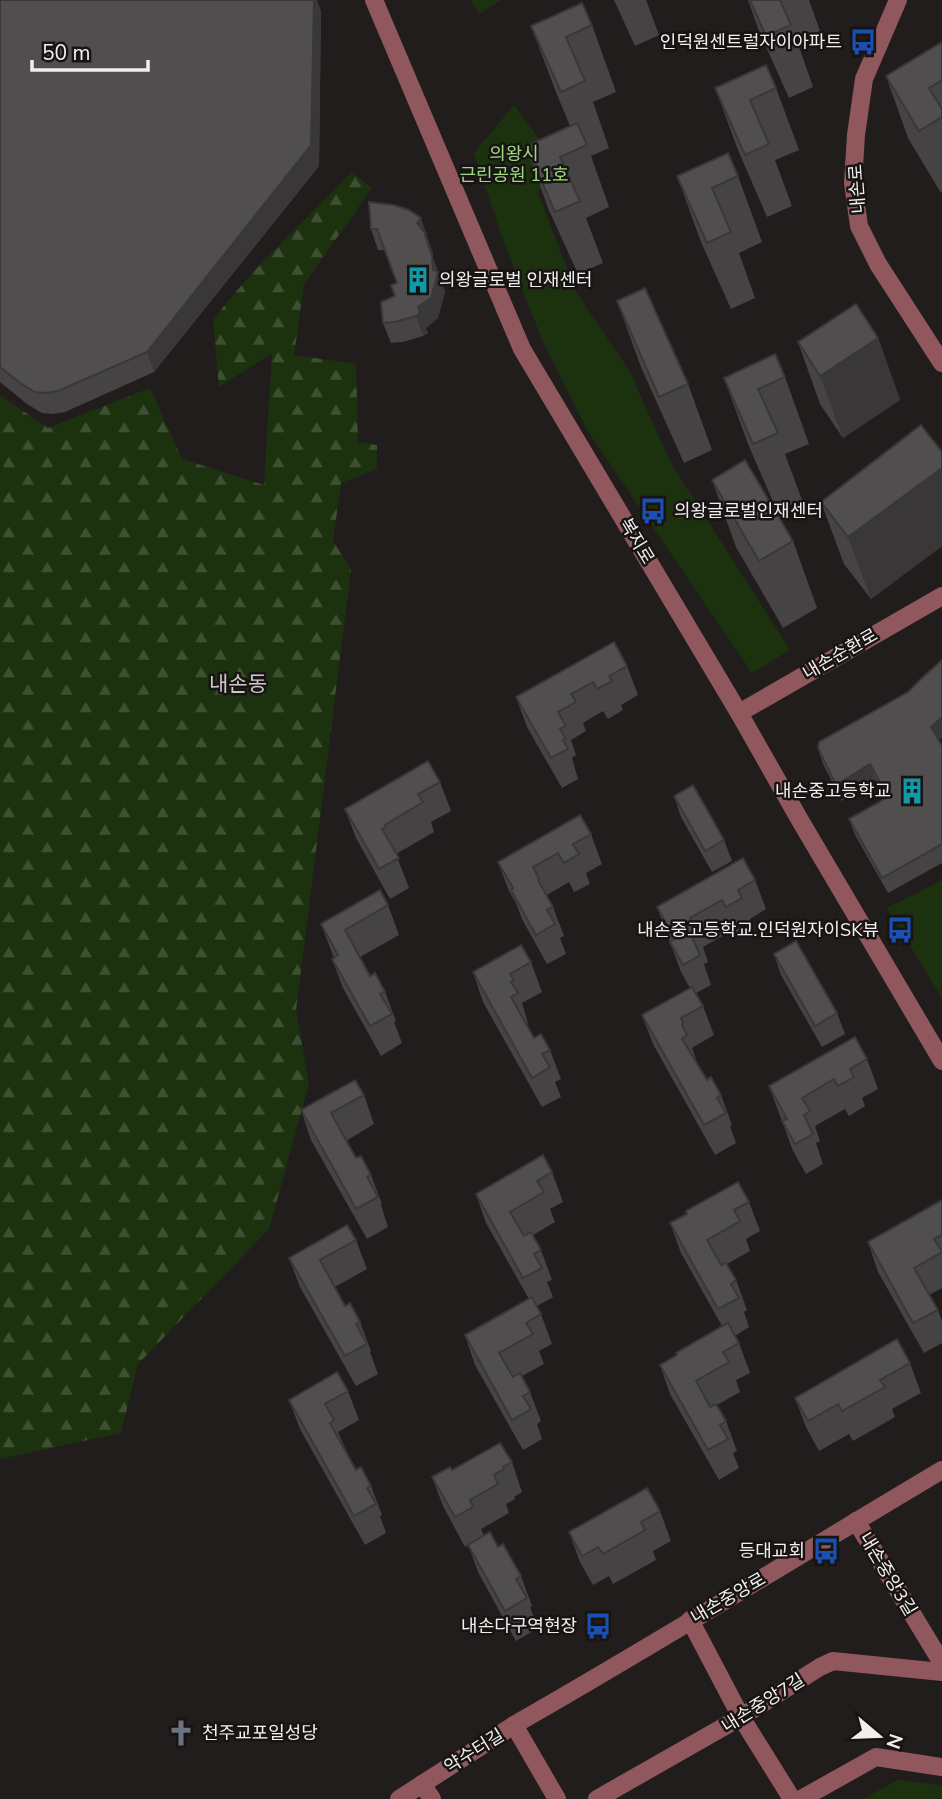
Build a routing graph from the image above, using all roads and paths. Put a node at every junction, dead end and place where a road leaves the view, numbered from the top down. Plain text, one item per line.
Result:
1 (374, 0) edge
2 (898, 0) edge
3 (942, 363) edge
4 (942, 596) edge
5 (739, 712) junction
6 (942, 1061) edge
7 (942, 1470) edge
8 (856, 1521) junction
9 (690, 1620) junction
10 (942, 1663) edge
11 (942, 1672) edge
12 (741, 1717) junction
13 (514, 1726) junction
14 (942, 1766) edge
15 (427, 1791) edge
16 (399, 1799) edge
17 (557, 1799) edge
18 (597, 1799) edge
19 (792, 1799) edge
20 (801, 1799) edge

1 - 5 street, 복지로
2 - 3 street, 내손로
4 - 5 street, 내손순환로
5 - 6 street, 복지로
7 - 8 street, 내손중앙로
8 - 9 street, 내손중앙로
8 - 10 street, 내손중앙3길
9 - 12 street
9 - 13 street, 내손중앙로
11 - 12 street, 내손중앙7길
12 - 18 street, 내손중앙7길
12 - 19 street
13 - 15 street, 약수터길
13 - 17 street
14 - 20 street
15 - 16 street, 약수터길

